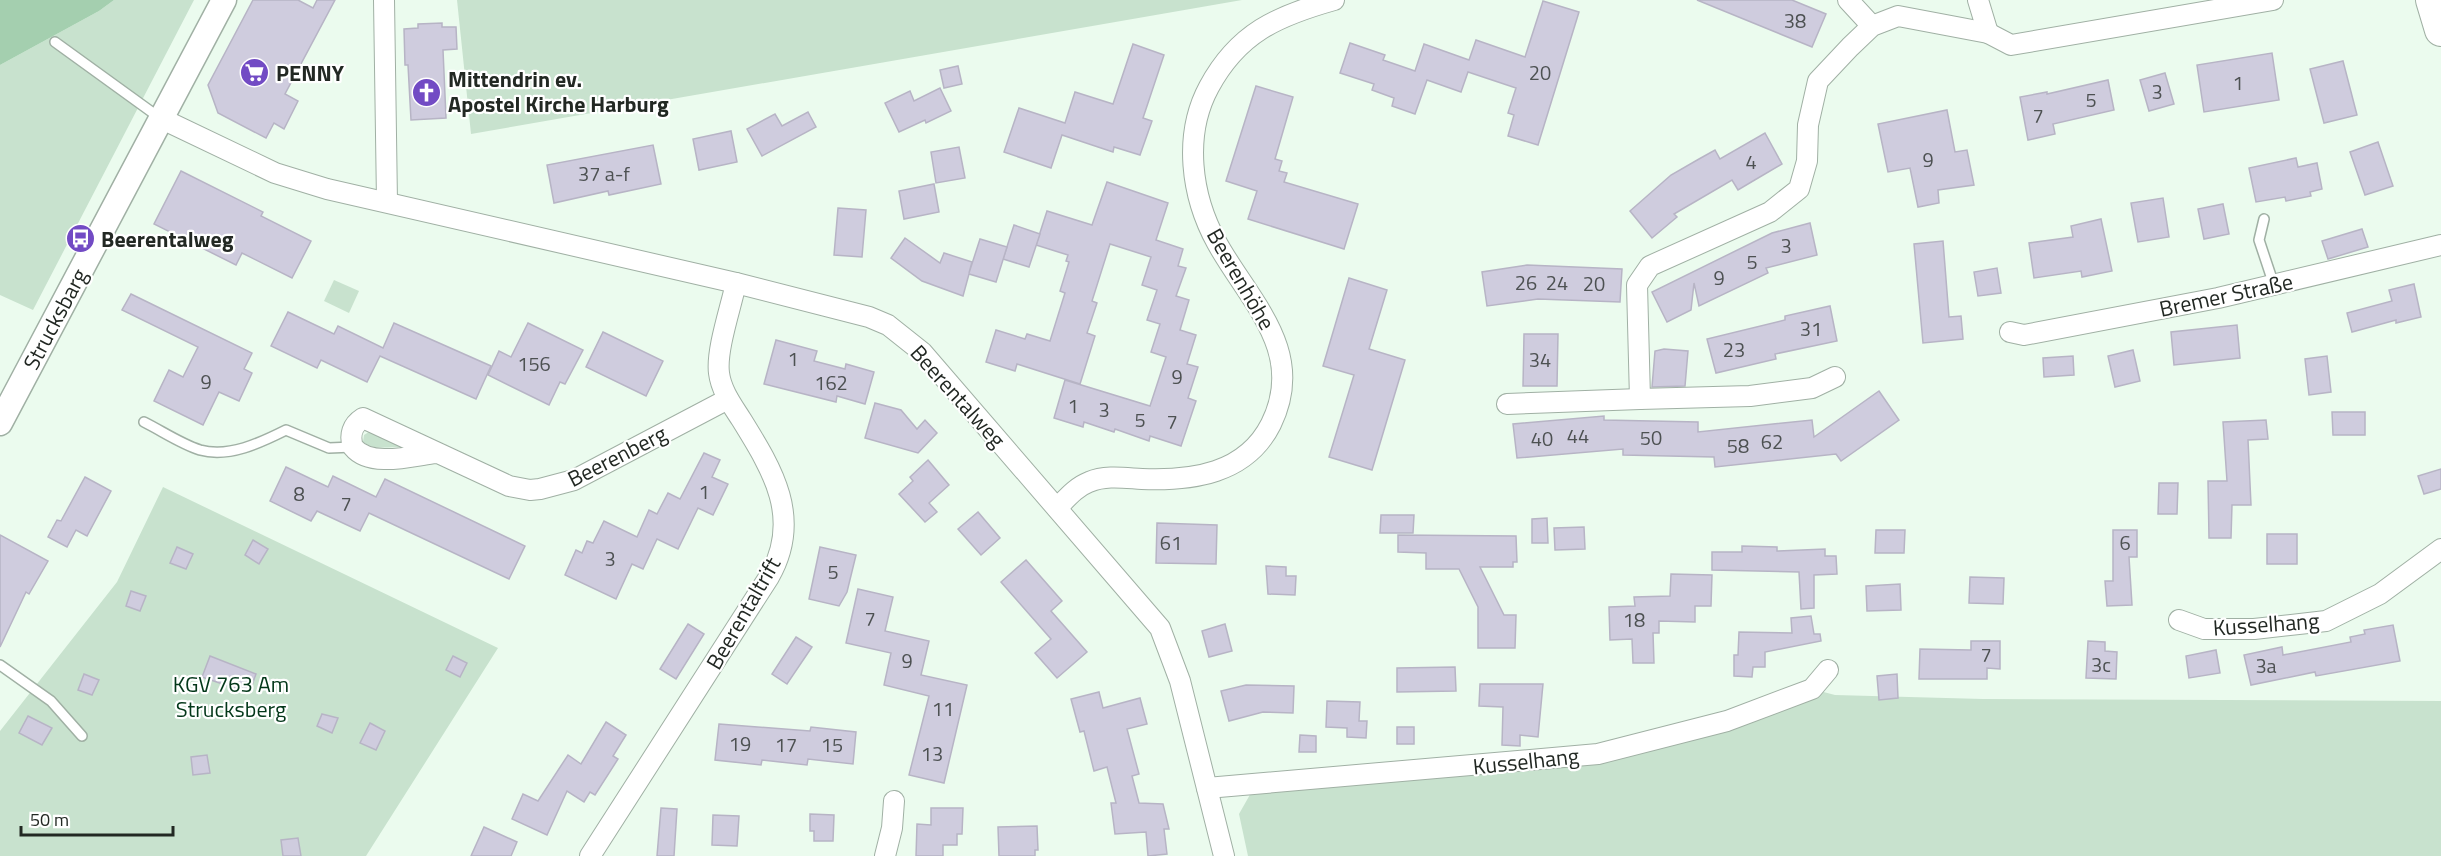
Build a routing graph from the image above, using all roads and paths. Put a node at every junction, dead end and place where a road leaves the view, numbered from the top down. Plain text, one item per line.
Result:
1 (224, 0) edge
2 (384, 0) edge
3 (1334, 0) edge
4 (1848, 0) edge
5 (1978, 0) edge
6 (2273, 0) edge
7 (2432, 0) edge
8 (1872, 26) junction
9 (2441, 30) edge
10 (1988, 33) junction
11 (54, 42) dead end
12 (160, 118) junction
13 (387, 202) junction
14 (2264, 219) dead end
15 (2441, 245) edge
16 (736, 283) junction
17 (2274, 285) junction
18 (2010, 332) dead end
19 (1835, 377) dead end
20 (728, 399) junction
21 (1640, 399) junction
22 (1507, 405) dead end
23 (144, 422) dead end
24 (0, 423) edge
25 (353, 447) junction
26 (435, 453) junction
27 (1058, 508) junction
28 (2441, 549) edge
29 (2179, 620) dead end
30 (0, 664) edge
31 (1828, 670) dead end
32 (82, 736) dead end
33 (1207, 788) junction
34 (894, 801) dead end
35 (590, 856) edge
36 (885, 856) edge
37 (1224, 856) edge

1 - 12 street
2 - 13 street
3 - 27 street, Beerenhöhe
4 - 8 street
5 - 10 street
6 - 10 street
7 - 9 main road
8 - 10 street
8 - 21 street
11 - 12 lane
12 - 13 street, Beerentalweg
12 - 24 street, Strucksbarg
13 - 16 street, Beerentalweg
14 - 17 lane
15 - 17 street, Bremer Straße
16 - 20 street, Beerentaltrift
16 - 27 street, Beerentalweg
17 - 18 street, Bremer Straße
19 - 21 street
20 - 26 street, Beerenberg
20 - 35 street, Beerentaltrift
21 - 22 street
23 - 25 lane
25 - 26 street, Beerenberg
25 - 26 street, Beerenberg
27 - 33 street, Beerentalweg
28 - 29 street, Kusselhang
30 - 32 lane
31 - 33 street, Kusselhang
33 - 37 street, Beerentalweg
34 - 36 street

